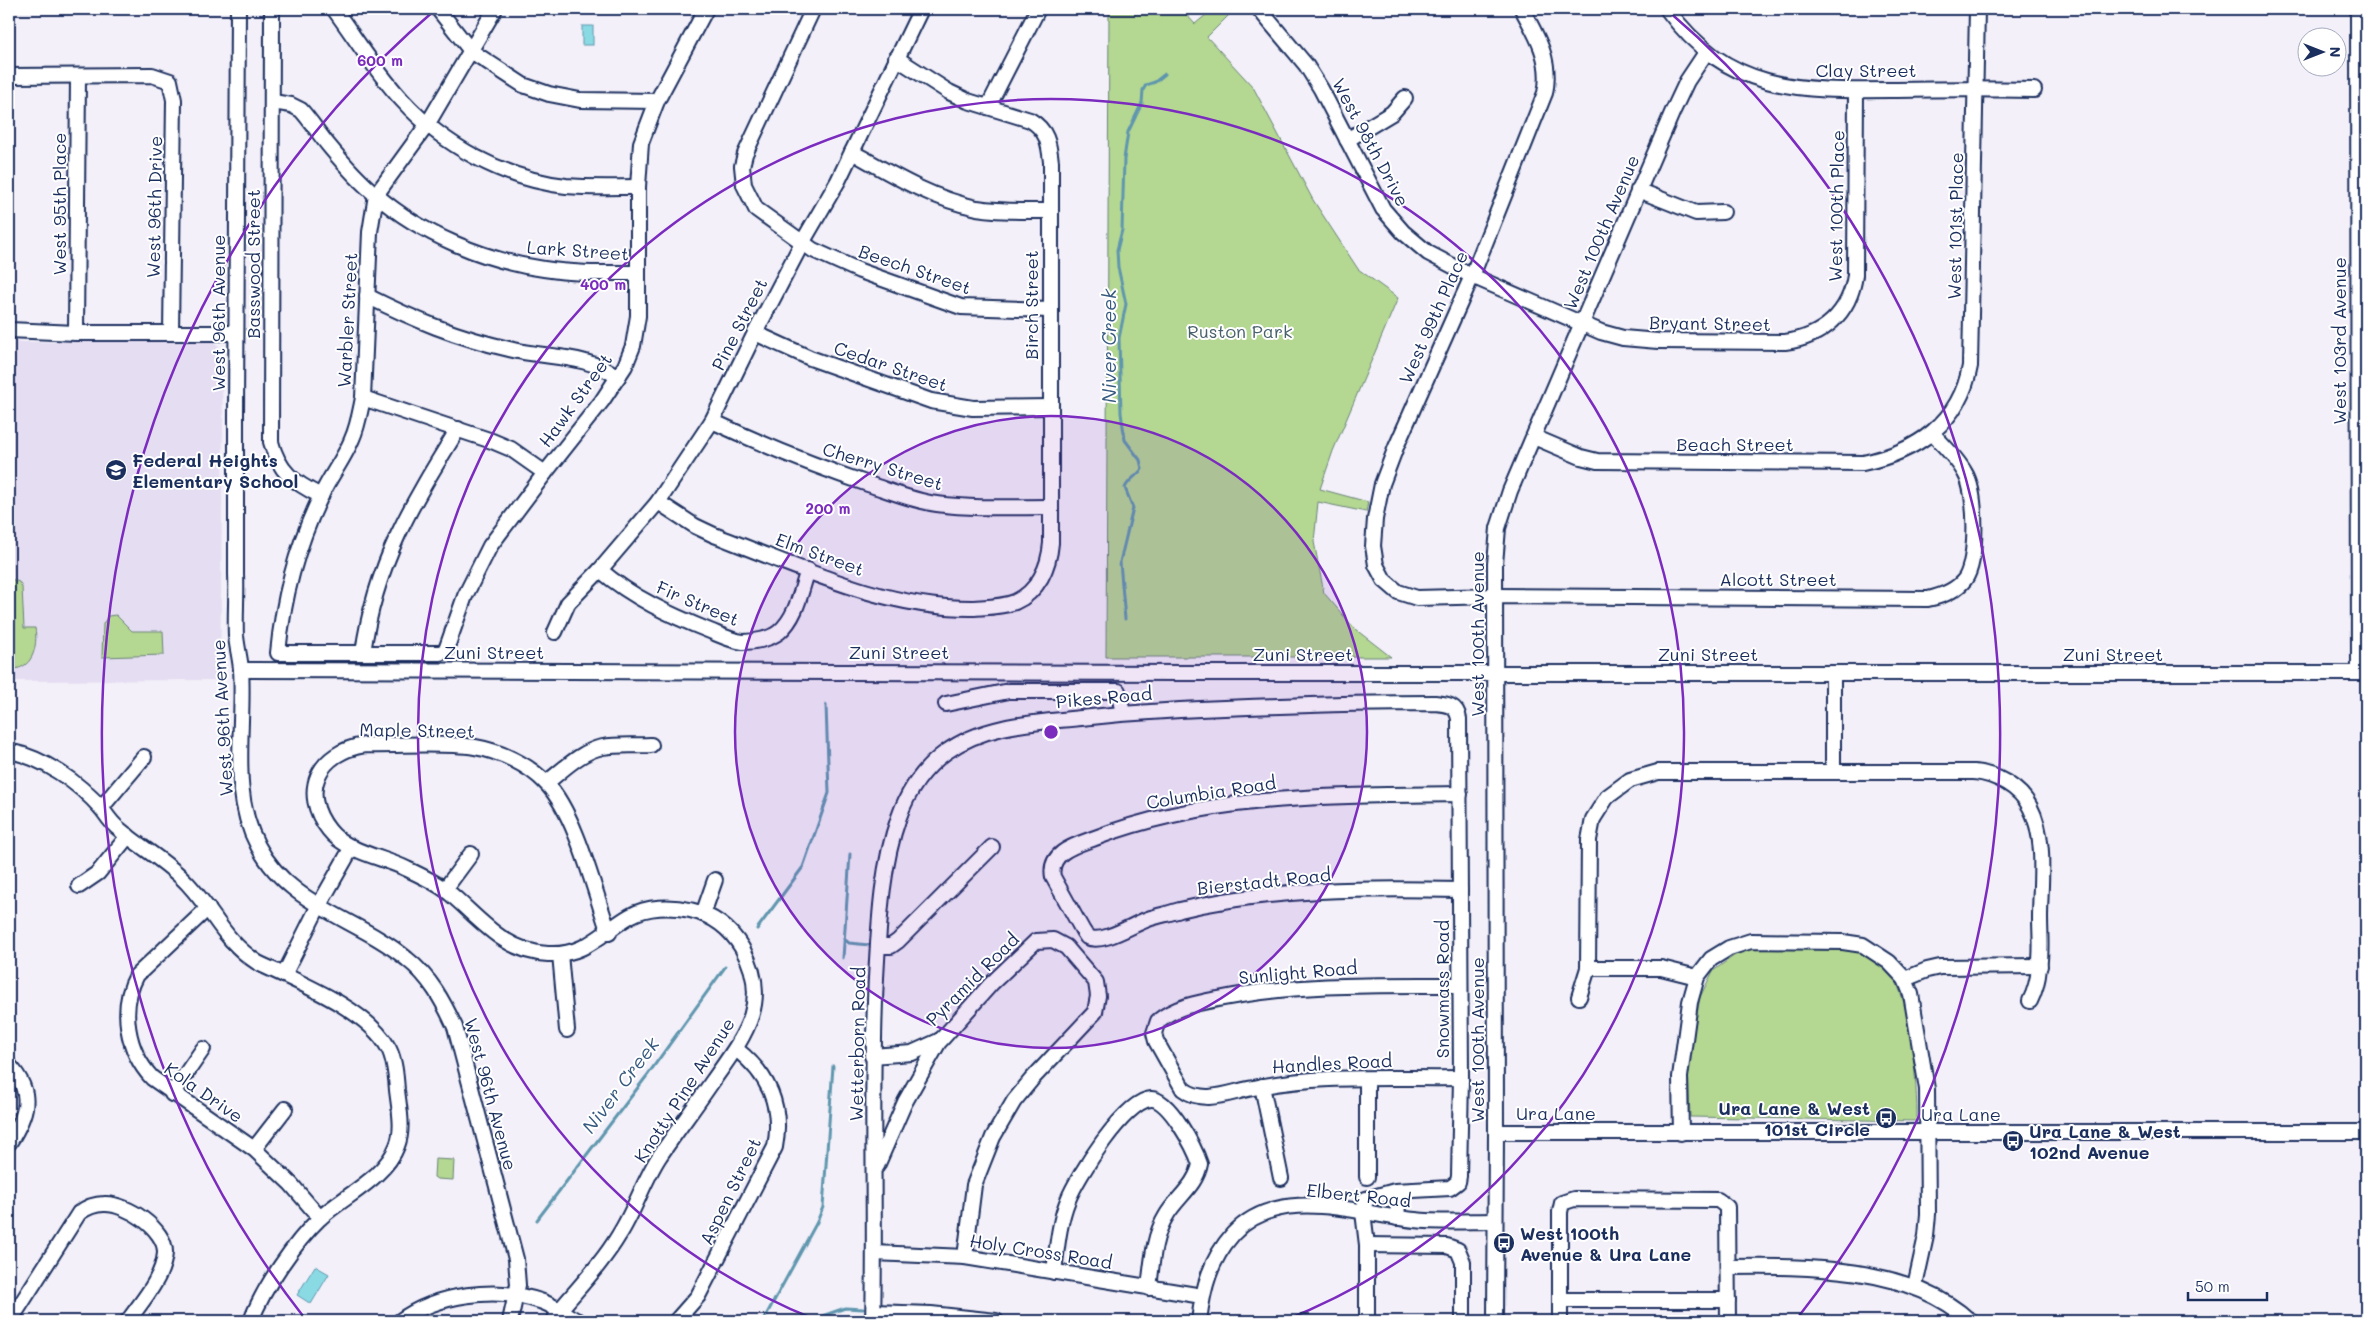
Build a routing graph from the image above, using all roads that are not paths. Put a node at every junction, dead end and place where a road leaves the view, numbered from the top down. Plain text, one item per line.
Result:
1 (238, 9) edge
2 (272, 9) edge
3 (334, 9) edge
4 (438, 9) edge
5 (495, 9) edge
6 (706, 9) edge
7 (813, 9) edge
8 (921, 9) edge
9 (1038, 9) edge
10 (1259, 9) edge
11 (1522, 9) edge
12 (1667, 9) edge
13 (1977, 9) edge
14 (2358, 9) edge
15 (471, 51) junction
16 (1707, 52) junction
17 (896, 58) junction
18 (9, 76) edge
19 (78, 76) junction
20 (1977, 89) junction
21 (1856, 90) junction
22 (2034, 90) dead end
23 (1405, 98) dead end
24 (657, 101) junction
25 (273, 102) junction
26 (988, 108) junction
27 (2362, 112) edge
28 (427, 125) junction
29 (1347, 140) junction
30 (852, 152) junction
31 (638, 187) junction
32 (1638, 190) junction
33 (376, 195) junction
34 (1049, 211) junction
35 (1723, 212) dead end
36 (802, 243) junction
37 (638, 273) junction
38 (1472, 276) junction
39 (367, 296) junction
40 (1050, 310) junction
41 (1838, 317) joint
42 (1580, 322) junction
43 (9, 330) edge
44 (76, 332) junction
45 (236, 332) junction
46 (171, 333) junction
47 (755, 334) junction
48 (618, 377) junction
49 (362, 398) junction
50 (1051, 407) junction
51 (712, 421) junction
52 (458, 429) junction
53 (1933, 434) junction
54 (1534, 437) junction
55 (545, 473) junction
56 (321, 496) junction
57 (658, 502) junction
58 (1051, 507) junction
59 (600, 570) junction
60 (808, 570) junction
61 (1494, 596) junction
62 (1426, 598) joint
63 (980, 608) joint
64 (555, 632) dead end
65 (363, 653) junction
66 (241, 670) junction
67 (1495, 673) junction
68 (1833, 673) junction
69 (2363, 673) edge
70 (946, 704) dead end
71 (1455, 709) joint
72 (1123, 713) junction
73 (651, 745) dead end
74 (9, 751) edge
75 (144, 757) dead end
76 (1833, 772) junction
77 (546, 783) junction
78 (1460, 794) junction
79 (101, 808) junction
80 (128, 836) junction
81 (352, 847) junction
82 (992, 847) dead end
83 (471, 854) dead end
84 (715, 880) dead end
85 (79, 886) dead end
86 (445, 890) junction
87 (1460, 890) junction
88 (1067, 902) joint
89 (318, 907) junction
90 (208, 908) junction
91 (703, 914) junction
92 (881, 918) joint
93 (608, 933) junction
94 (878, 946) junction
95 (560, 954) junction
96 (2040, 966) junction
97 (1588, 968) junction
98 (284, 975) junction
99 (1697, 977) junction
100 (1905, 980) junction
101 (1460, 985) junction
102 (1579, 997) dead end
103 (2030, 1001) dead end
104 (567, 1030) dead end
105 (940, 1040) junction
106 (203, 1049) dead end
107 (736, 1049) junction
108 (872, 1056) junction
109 (1166, 1060) joint
110 (9, 1065) edge
111 (1461, 1078) junction
112 (1367, 1079) junction
113 (1262, 1086) junction
114 (172, 1094) junction
115 (285, 1109) dead end
116 (1496, 1132) junction
117 (2366, 1132) edge
118 (1681, 1133) junction
119 (1928, 1133) junction
120 (9, 1144) edge
121 (254, 1150) junction
122 (875, 1171) junction
123 (1367, 1177) dead end
124 (1281, 1178) dead end
125 (1399, 1191) junction
126 (1363, 1212) junction
127 (320, 1218) junction
128 (1396, 1218) junction
129 (1495, 1222) junction
130 (1367, 1245) junction
131 (874, 1253) junction
132 (965, 1257) junction
133 (1728, 1267) junction
134 (1054, 1272) junction
135 (1915, 1286) junction
136 (1149, 1288) junction
137 (516, 1296) junction
138 (1202, 1296) junction
139 (1560, 1300) junction
140 (1728, 1300) junction
141 (556, 1316) edge
142 (14, 1317) edge
143 (874, 1317) edge
144 (128, 1321) edge
145 (251, 1321) edge
146 (400, 1321) edge
147 (510, 1321) edge
148 (578, 1321) edge
149 (676, 1321) edge
150 (996, 1321) edge
151 (1199, 1321) edge
152 (1367, 1321) edge
153 (1463, 1321) edge
154 (1495, 1321) edge
155 (1560, 1321) edge
156 (1728, 1321) edge
157 (1970, 1321) edge

1 - 45 street, West 96th Avenue
2 - 25 street, Basswood Street
3 - 28 street
4 - 15 street
5 - 15 street, Warbler Street
6 - 24 street, Hawk Street
7 - 36 street, Beech Street
8 - 17 street, Pine Street
9 - 26 street
10 - 29 street, West 98th Drive
11 - 38 street, West 99th Place
12 - 16 street
13 - 20 street, West 101st Place
14 - 27 street, West 103rd Avenue
15 - 24 street
15 - 28 street, Warbler Street
16 - 21 street, Clay Street
16 - 32 street, West 100th Avenue
17 - 26 street, Birch Street
17 - 30 street, Pine Street
18 - 19 street
19 - 44 street, West 95th Place
19 - 46 street, West 96th Drive
20 - 21 street, Clay Street
20 - 22 street, Clay Street
20 - 53 street, West 101st Place
21 - 41 street, West 100th Place
23 - 29 street
24 - 31 street, Hawk Street
25 - 33 street, Lark Street
25 - 56 street, Basswood Street
26 - 34 street, Birch Street
27 - 69 street, West 103rd Avenue
28 - 31 street
28 - 33 street, Warbler Street
29 - 38 street, West 98th Drive
30 - 34 street
30 - 36 street, Pine Street
31 - 37 street, Hawk Street
32 - 35 street
32 - 42 street, West 100th Avenue
33 - 37 street, Lark Street
33 - 39 street, Warbler Street
34 - 40 street, Birch Street
36 - 40 street, Beech Street
36 - 47 street, Pine Street
37 - 48 street, Hawk Street
38 - 42 street, West 98th Drive
38 - 62 street, West 99th Place
39 - 48 street
39 - 49 street, Warbler Street
40 - 50 street, Birch Street
41 - 42 street, Bryant Street
42 - 54 street, West 100th Avenue
43 - 44 street
44 - 46 street
45 - 46 street
45 - 66 street, West 96th Avenue
47 - 50 street, Cedar Street
47 - 51 street, Pine Street
48 - 55 street, Hawk Street
49 - 52 street
49 - 56 street, Warbler Street
50 - 58 street, Birch Street
51 - 57 street, Pine Street
51 - 58 street, Cherry Street
52 - 55 street
52 - 65 street
53 - 54 street, Beach Street
53 - 61 street, Alcott Street
54 - 61 street, West 100th Avenue
55 - 65 street, Hawk Street
56 - 65 street, Warbler Street
57 - 59 street, Pine Street
57 - 60 street, Elm Street
58 - 63 street, Birch Street
59 - 60 street, Fir Street
59 - 64 street, Pine Street
60 - 63 street, Elm Street
61 - 62 street, Alcott Street
61 - 67 street, West 100th Avenue
66 - 67 street, Zuni Street
66 - 89 street, West 96th Avenue
67 - 68 street, Zuni Street
67 - 116 street, West 100th Avenue
68 - 69 street, Zuni Street
68 - 76 street
70 - 72 street
71 - 72 street, Pikes Road
71 - 78 street, Snowmass Road
72 - 92 street, Pikes Road
73 - 77 street
74 - 79 street
75 - 79 street
76 - 96 street
76 - 97 street
77 - 81 street, Maple Street
77 - 93 street
78 - 87 street, Snowmass Road
78 - 88 street, Columbia Road
79 - 80 street
80 - 85 street
80 - 90 street
81 - 86 street, Knotty Pine Avenue
81 - 89 street
82 - 94 street
83 - 86 street
84 - 91 street
86 - 95 street, Knotty Pine Avenue
87 - 88 street, Bierstadt Road
87 - 101 street, Snowmass Road
89 - 98 street
89 - 137 street, West 96th Avenue
90 - 98 street
90 - 114 street, Kola Drive
91 - 93 street, Knotty Pine Avenue
91 - 107 street, Knotty Pine Avenue
92 - 94 street, Wetterborn Road
93 - 95 street, Knotty Pine Avenue
94 - 108 street, Wetterborn Road
95 - 104 street
96 - 100 street
96 - 103 street
97 - 99 street
97 - 102 street
98 - 127 street
99 - 100 street
99 - 118 street
100 - 119 street
101 - 109 street, Sunlight Road
101 - 111 street, Snowmass Road
105 - 108 street, Pyramid Road
105 - 122 street, Wetterborn Road
105 - 132 street, Pyramid Road
106 - 114 street
107 - 141 street, Knotty Pine Avenue
107 - 149 street, Aspen Street
108 - 122 street, Wetterborn Road
109 - 113 street, Handles Road
110 - 120 street
111 - 112 street, Handles Road
111 - 125 street, Snowmass Road
112 - 113 street, Handles Road
112 - 123 street
113 - 124 street
114 - 121 street, Kola Drive
115 - 121 street
116 - 118 street, Ura Lane
116 - 129 street, West 100th Avenue
117 - 119 street, Ura Lane
118 - 119 street, Ura Lane
119 - 135 street
121 - 127 street, Kola Drive
122 - 131 street, Wetterborn Road
125 - 126 street
125 - 128 street
126 - 128 street, Elbert Road
126 - 130 street
126 - 138 street, Elbert Road
127 - 145 street
128 - 129 street, Elbert Road
129 - 154 street, West 100th Avenue
130 - 152 street
130 - 153 street
131 - 132 street, Holy Cross Road
131 - 143 street, Wetterborn Road
132 - 134 street, Holy Cross Road
133 - 135 street
133 - 139 street
133 - 140 street
134 - 136 street, Holy Cross Road
134 - 136 street
135 - 157 street
136 - 138 street, Holy Cross Road
137 - 141 street
137 - 146 street
137 - 147 street, West 96th Avenue
138 - 151 street, Elbert Road
139 - 140 street
139 - 155 street
140 - 156 street
141 - 148 street
142 - 144 street
143 - 150 street

